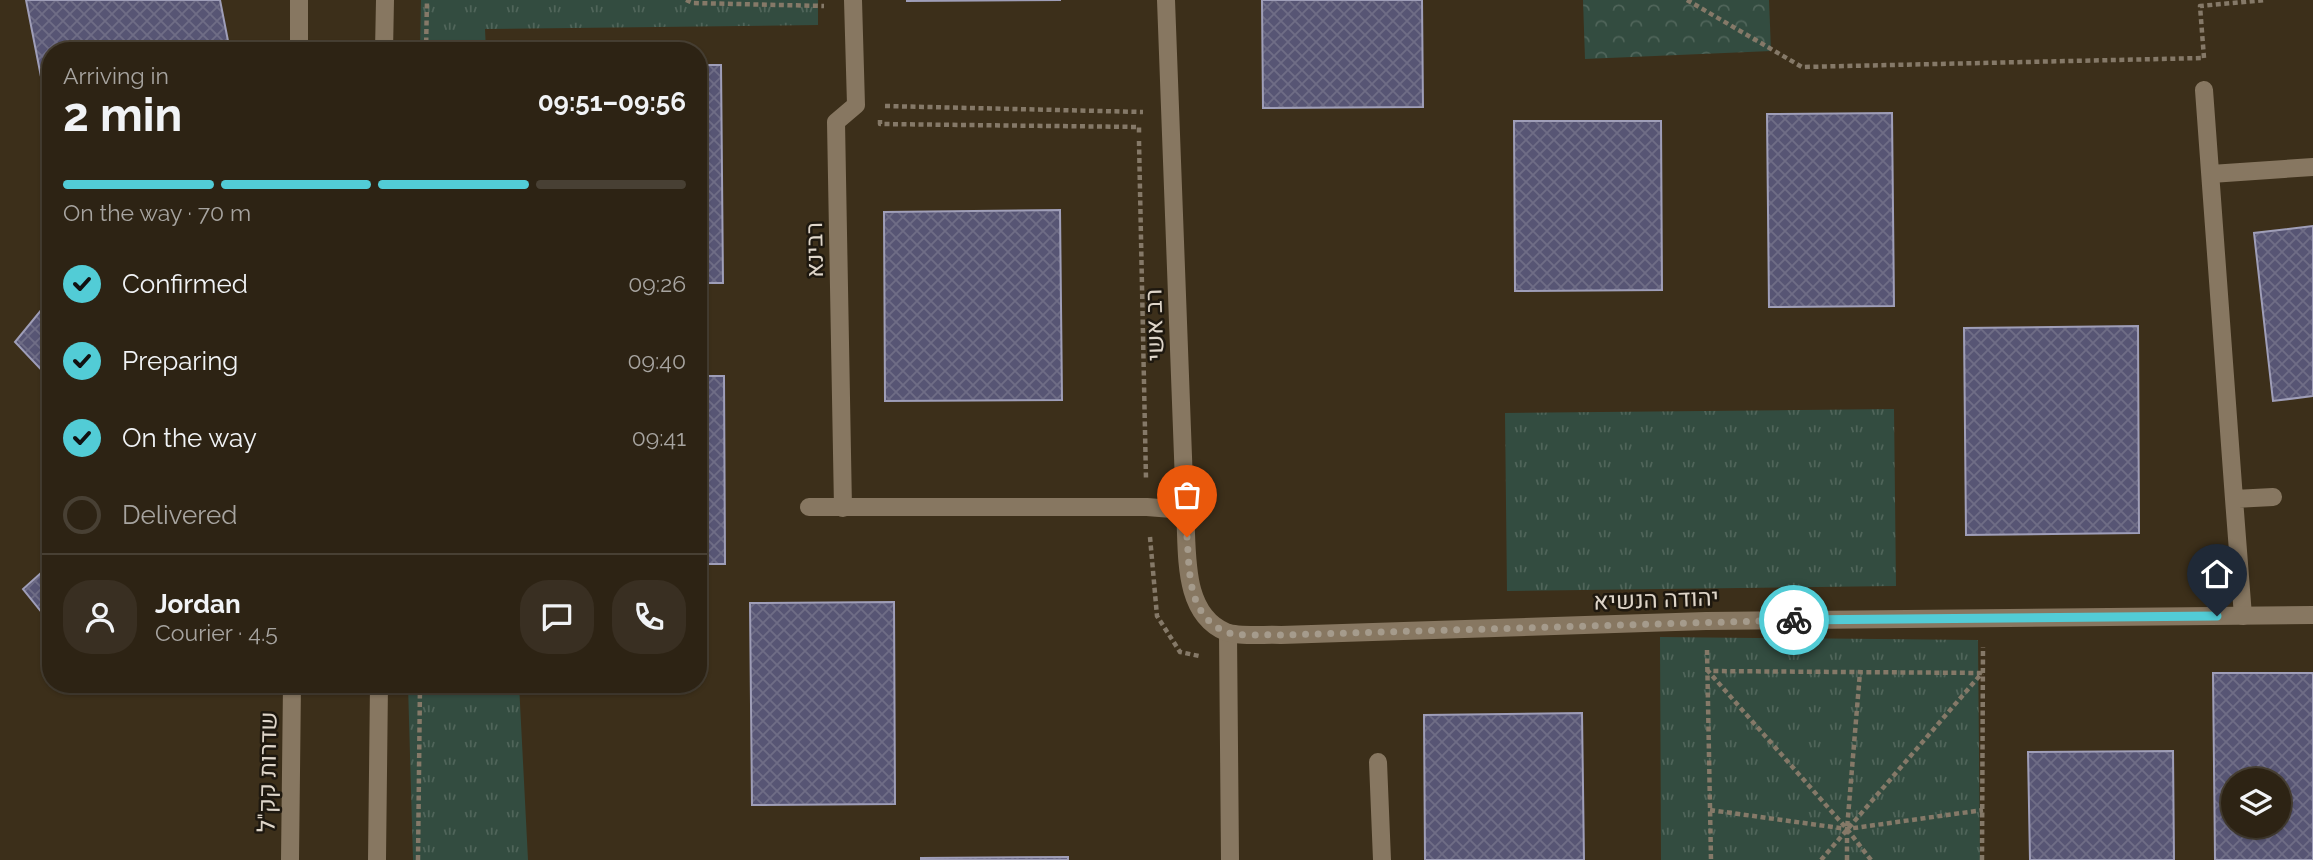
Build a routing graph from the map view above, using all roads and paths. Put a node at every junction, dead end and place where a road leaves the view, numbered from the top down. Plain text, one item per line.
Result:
1 (299, 0) edge
2 (385, 0) edge
3 (427, 0) edge
4 (686, 0) edge
5 (1166, 0) edge
6 (1687, 0) edge
7 (2266, 0) edge
8 (693, 1) edge
9 (853, 3) edge
10 (299, 42) edge
11 (384, 42) edge
12 (426, 42) edge
13 (2204, 58) junction
14 (2204, 90) joint
15 (1171, 112) junction
16 (2313, 167) edge
17 (2211, 174) junction
18 (2273, 497) dead end
19 (2234, 499) junction
20 (809, 507) dead end
21 (1147, 507) junction
22 (843, 508) junction
23 (1185, 510) junction
24 (2313, 615) edge
25 (2243, 616) junction
26 (1228, 633) junction
27 (1997, 649) dead end
28 (1969, 650) dead end
29 (1693, 653) dead end
30 (1707, 653) dead end
31 (1228, 661) junction
32 (1709, 671) junction
33 (1860, 672) junction
34 (1983, 673) junction
35 (292, 693) edge
36 (379, 693) edge
37 (420, 693) edge
38 (1378, 762) dead end
39 (1710, 810) junction
40 (1983, 810) junction
41 (1847, 829) junction
42 (290, 860) edge
43 (377, 860) edge
44 (418, 860) edge
45 (1230, 860) edge
46 (1382, 860) edge
47 (1711, 860) edge
48 (1821, 860) edge
49 (1847, 860) edge
50 (1871, 860) edge
51 (1982, 860) edge

1 - 10 street
2 - 11 street
3 - 12 path
4 - 8 path
5 - 15 street, רב אשי
6 - 13 path
7 - 13 path
8 - 9 path
9 - 22 street, רבינא
13 - 14 path
14 - 17 street
15 - 21 path
15 - 23 street, רב אשי
16 - 17 street
17 - 19 street
18 - 19 street
19 - 25 street
20 - 22 street
21 - 22 street
21 - 23 street
21 - 31 path
23 - 26 street, רב אשי
24 - 25 street, יהודה הנשיא
25 - 26 street, יהודה הנשיא
26 - 31 street
27 - 28 path
29 - 30 path
31 - 45 street
32 - 33 path
32 - 39 path
32 - 41 path
33 - 34 path
33 - 41 path
34 - 40 path
34 - 41 path
35 - 42 street, שדרות קק"ל
36 - 43 street
37 - 44 path
38 - 46 street
39 - 41 path
39 - 47 path
40 - 41 path
40 - 51 path
41 - 48 path
41 - 49 path
41 - 50 path

